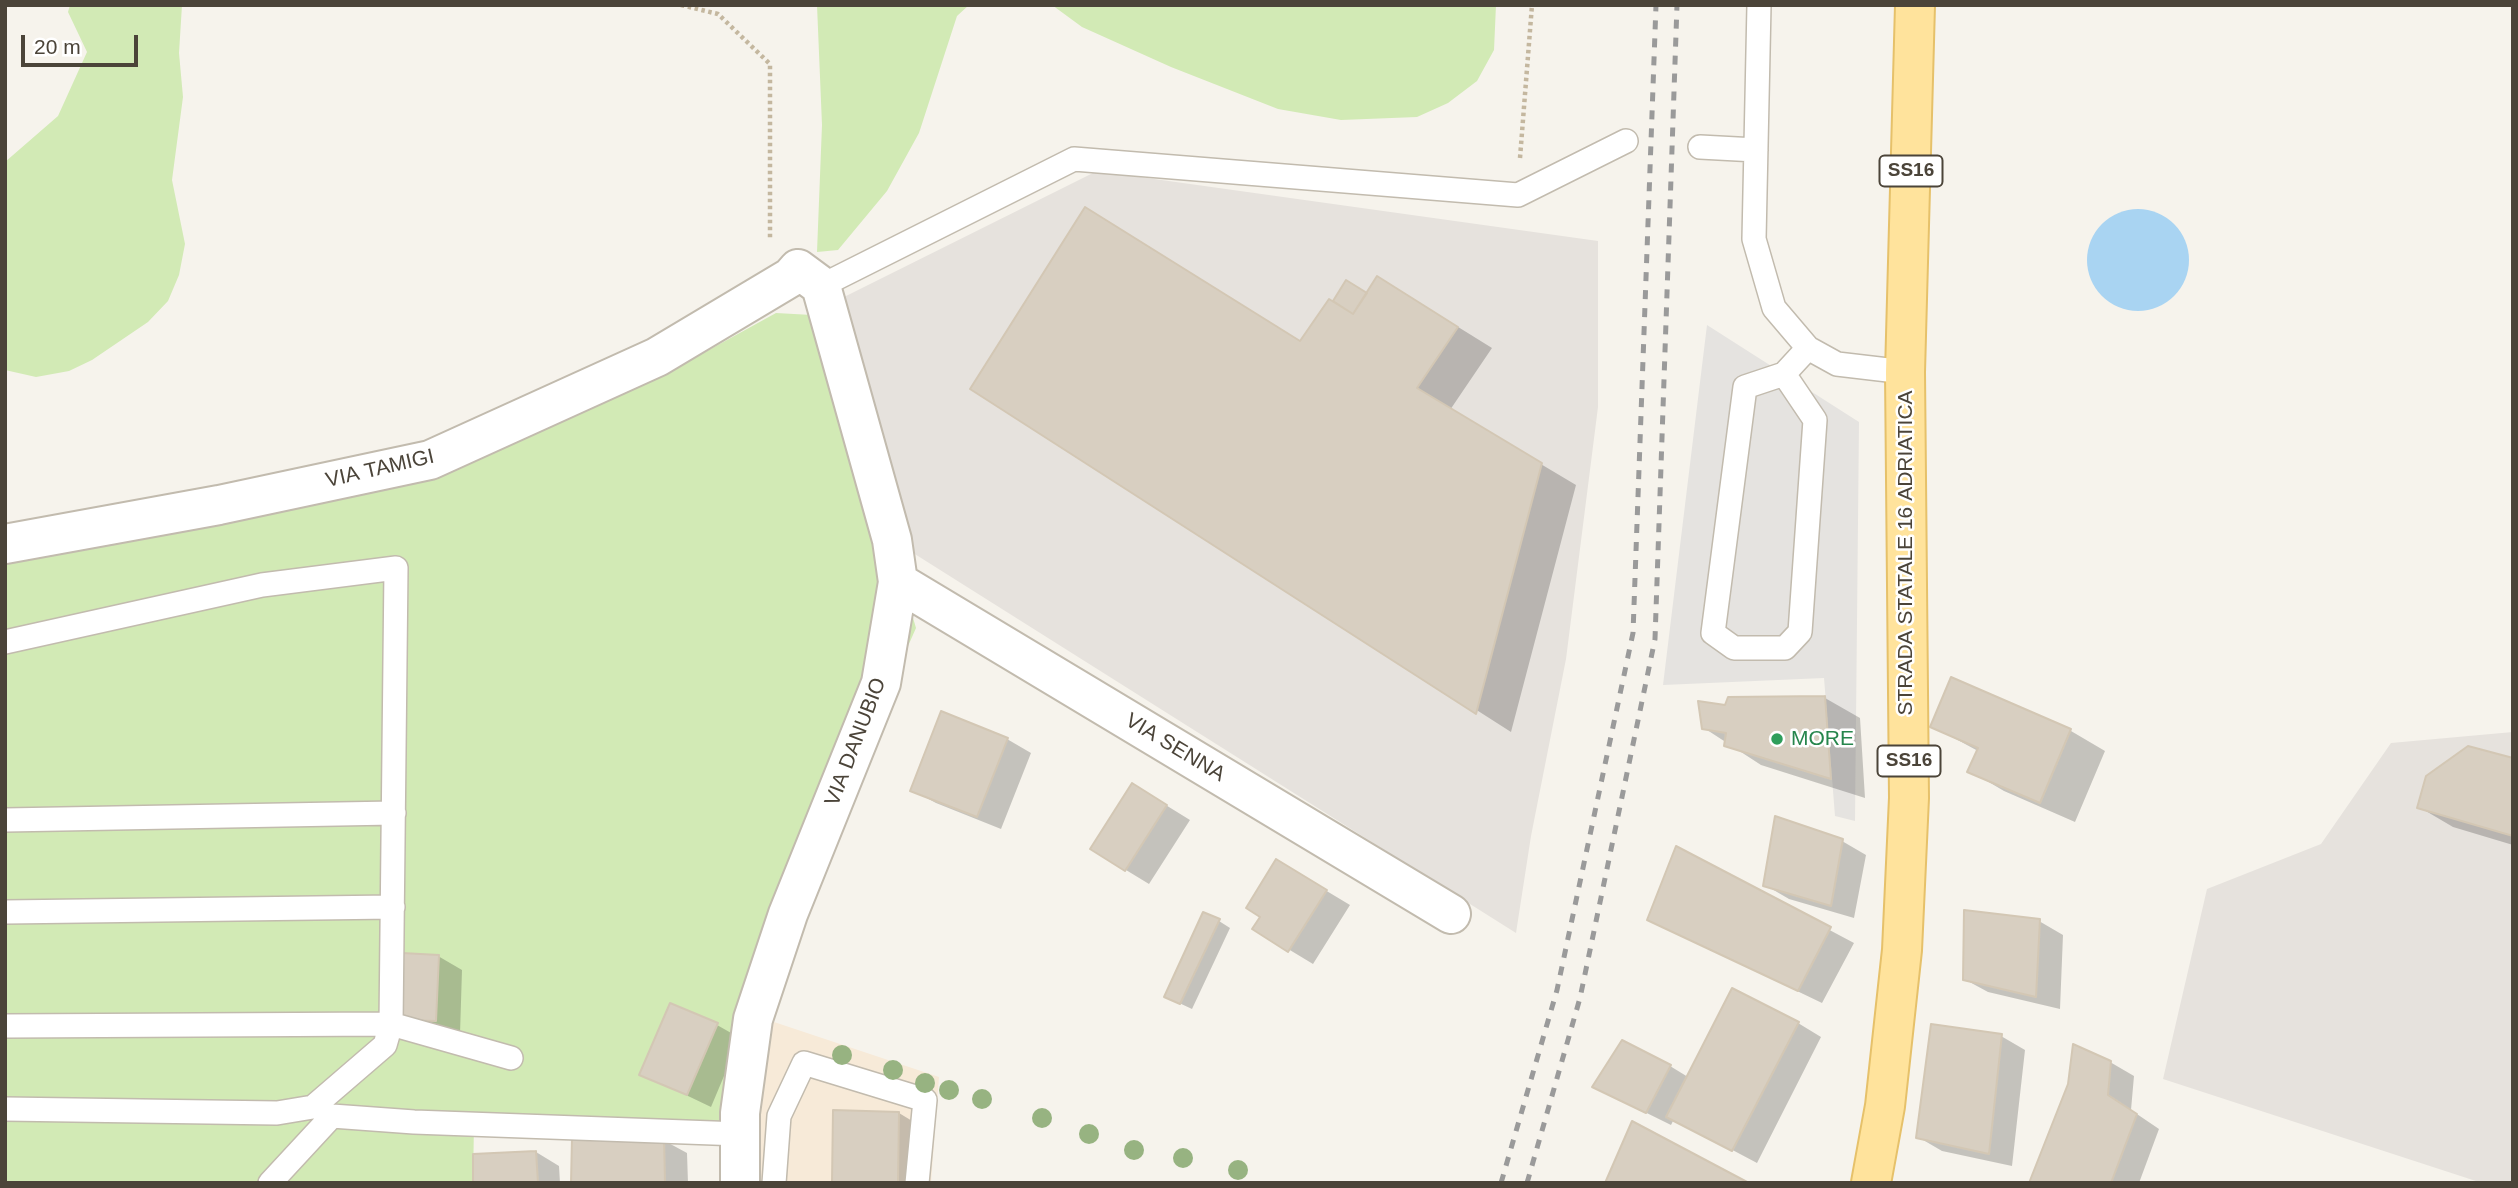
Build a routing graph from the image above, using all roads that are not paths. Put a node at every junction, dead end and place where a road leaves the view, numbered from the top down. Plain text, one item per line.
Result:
1 (1759, 5) edge
2 (1915, 5) edge
3 (1626, 141) dead end
4 (1700, 147) dead end
5 (1756, 150) junction
6 (796, 268) junction
7 (1808, 348) junction
8 (1906, 354) junction
9 (1784, 374) junction
10 (5, 544) edge
11 (898, 582) junction
12 (5, 642) edge
13 (394, 813) junction
14 (5, 820) edge
15 (393, 907) junction
16 (5, 912) edge
17 (1451, 914) dead end
18 (391, 1024) junction
19 (5, 1026) edge
20 (511, 1058) dead end
21 (5, 1109) edge
22 (740, 1134) junction
23 (270, 1183) edge
24 (740, 1183) edge
25 (774, 1183) edge
26 (917, 1183) edge
27 (1871, 1183) edge

1 - 5 lane
2 - 8 main road, STRADA STATALE 16 ADRIATICA / SS16
3 - 6 lane
4 - 5 lane
5 - 7 lane
6 - 10 street, VIA TAMIGI
6 - 11 street, VIA DANUBIO
7 - 8 lane
7 - 9 lane
8 - 27 main road, STRADA STATALE 16 ADRIATICA / SS16
9 - 9 lane
11 - 17 street, VIA SENNA
11 - 22 street, VIA DANUBIO
12 - 13 lane
13 - 14 lane
13 - 15 lane
15 - 16 lane
15 - 18 lane
18 - 19 lane
18 - 20 lane
18 - 21 lane
22 - 23 lane
22 - 24 street, VIA DANUBIO
25 - 26 lane

